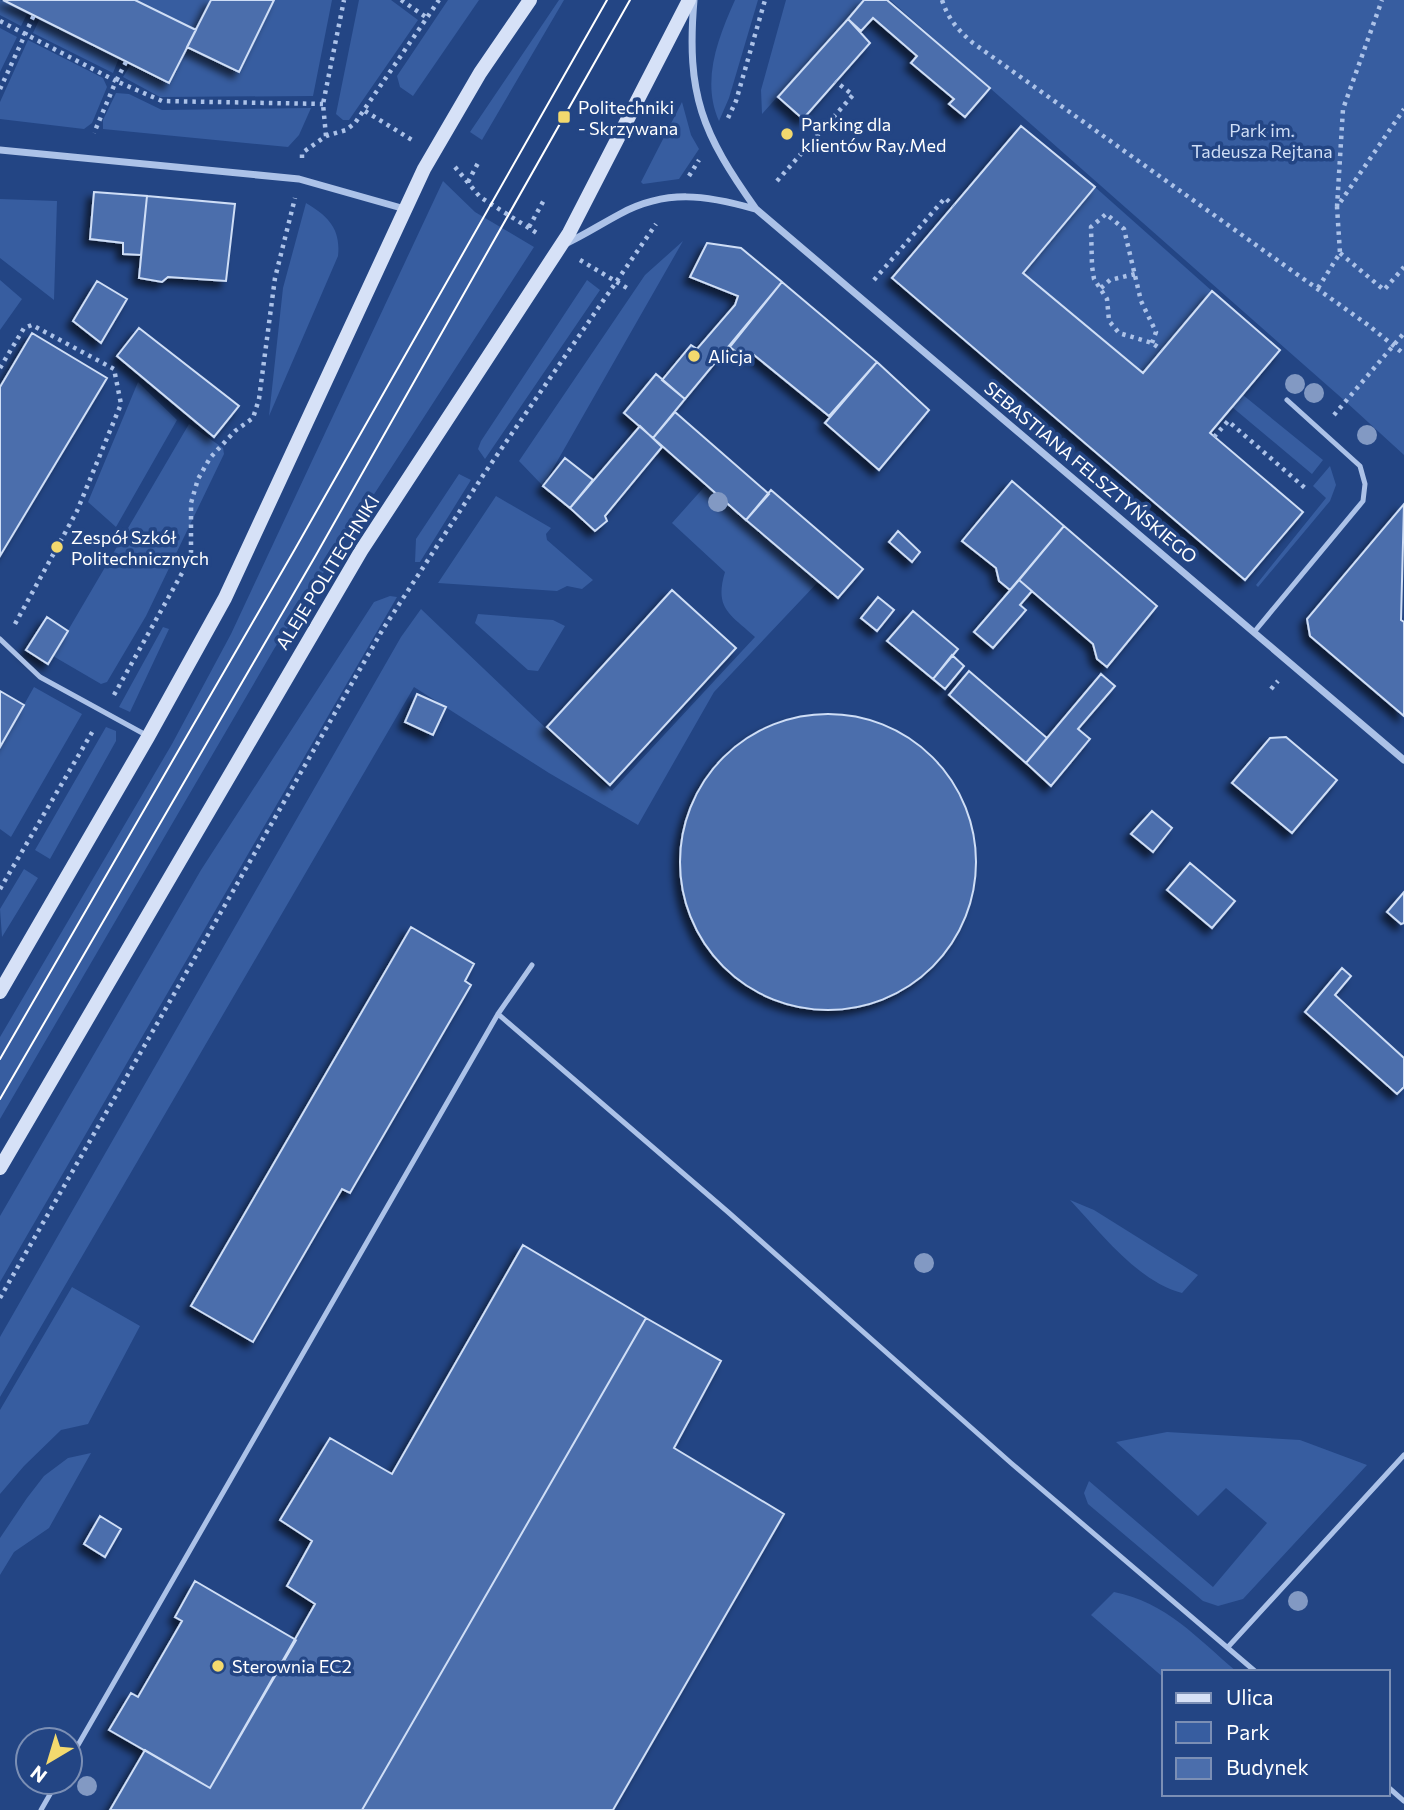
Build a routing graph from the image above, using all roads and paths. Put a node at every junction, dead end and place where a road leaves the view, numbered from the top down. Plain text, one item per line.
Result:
1 (344, 0) edge
2 (401, 0) edge
3 (530, 0) edge
4 (691, 0) edge
5 (765, 0) edge
6 (942, 0) edge
7 (1381, 0) edge
8 (34, 15) dead end
9 (427, 17) dead end
10 (0, 21) edge
11 (25, 34) junction
12 (127, 62) dead end
13 (116, 81) junction
14 (835, 81) dead end
15 (0, 89) edge
16 (323, 104) junction
17 (1404, 110) edge
18 (365, 111) dead end
19 (94, 133) dead end
20 (326, 135) dead end
21 (712, 142) junction
22 (0, 150) edge
23 (433, 153) junction
24 (478, 163) dead end
25 (777, 181) dead end
26 (468, 182) junction
27 (676, 196) junction
28 (544, 201) dead end
29 (954, 206) dead end
30 (1337, 207) junction
31 (405, 209) junction
32 (756, 209) junction
33 (528, 227) junction
34 (560, 247) junction
35 (1340, 253) junction
36 (1404, 267) edge
37 (1135, 274) junction
38 (874, 280) dead end
39 (616, 282) junction
40 (627, 288) dead end
41 (1101, 288) junction
42 (1318, 288) junction
43 (1404, 333) edge
44 (1152, 342) junction
45 (1394, 345) junction
46 (1162, 350) dead end
47 (1404, 354) edge
48 (0, 368) edge
49 (1287, 400) dead end
50 (253, 418) dead end
51 (1330, 420) dead end
52 (1214, 437) dead end
53 (1305, 488) dead end
54 (191, 557) dead end
55 (1255, 631) junction
56 (2, 641) edge
57 (148, 737) junction
58 (1404, 760) edge
59 (532, 965) dead end
60 (0, 992) edge
61 (498, 1014) junction
62 (0, 1168) edge
63 (0, 1298) edge
64 (1404, 1455) edge
65 (1228, 1647) junction
66 (1254, 1670) edge
67 (84, 1735) edge
68 (1390, 1789) edge
69 (1404, 1801) edge

1 - 16 path
2 - 9 path
3 - 23 main road
4 - 21 street, SEBASTIANA FELSZTYŃSKIEGO
4 - 34 main road, ALEJE POLITECHNIKI
5 - 21 path
6 - 42 path
7 - 30 path
8 - 11 path
10 - 11 path
11 - 13 path
11 - 15 path
12 - 13 path
13 - 16 path
13 - 19 path
14 - 25 path
16 - 20 path
17 - 30 path
18 - 23 path
21 - 27 path
21 - 32 street, SEBASTIANA FELSZTYŃSKIEGO
22 - 31 street
23 - 26 path
23 - 31 main road
24 - 26 path
26 - 33 path
27 - 32 street, SEBASTIANA FELSZTYŃSKIEGO
27 - 34 street, SEBASTIANA FELSZTYŃSKIEGO
27 - 39 path
28 - 33 path
29 - 38 path
30 - 35 path
31 - 57 main road
32 - 55 street, SEBASTIANA FELSZTYŃSKIEGO
33 - 34 path
34 - 39 path
34 - 62 main road, ALEJE POLITECHNIKI
35 - 36 path
35 - 42 path
37 - 41 path
37 - 41 path
37 - 44 path
39 - 40 path
39 - 63 path
41 - 44 path
42 - 45 path
43 - 45 path
44 - 46 path
45 - 47 path
45 - 51 path
48 - 56 path
49 - 55 lane
50 - 54 path
52 - 53 path
55 - 58 street, SEBASTIANA FELSZTYŃSKIEGO
56 - 57 lane
57 - 60 main road
59 - 61 lane
61 - 65 lane
61 - 67 lane
64 - 65 lane
65 - 66 lane
68 - 69 lane

